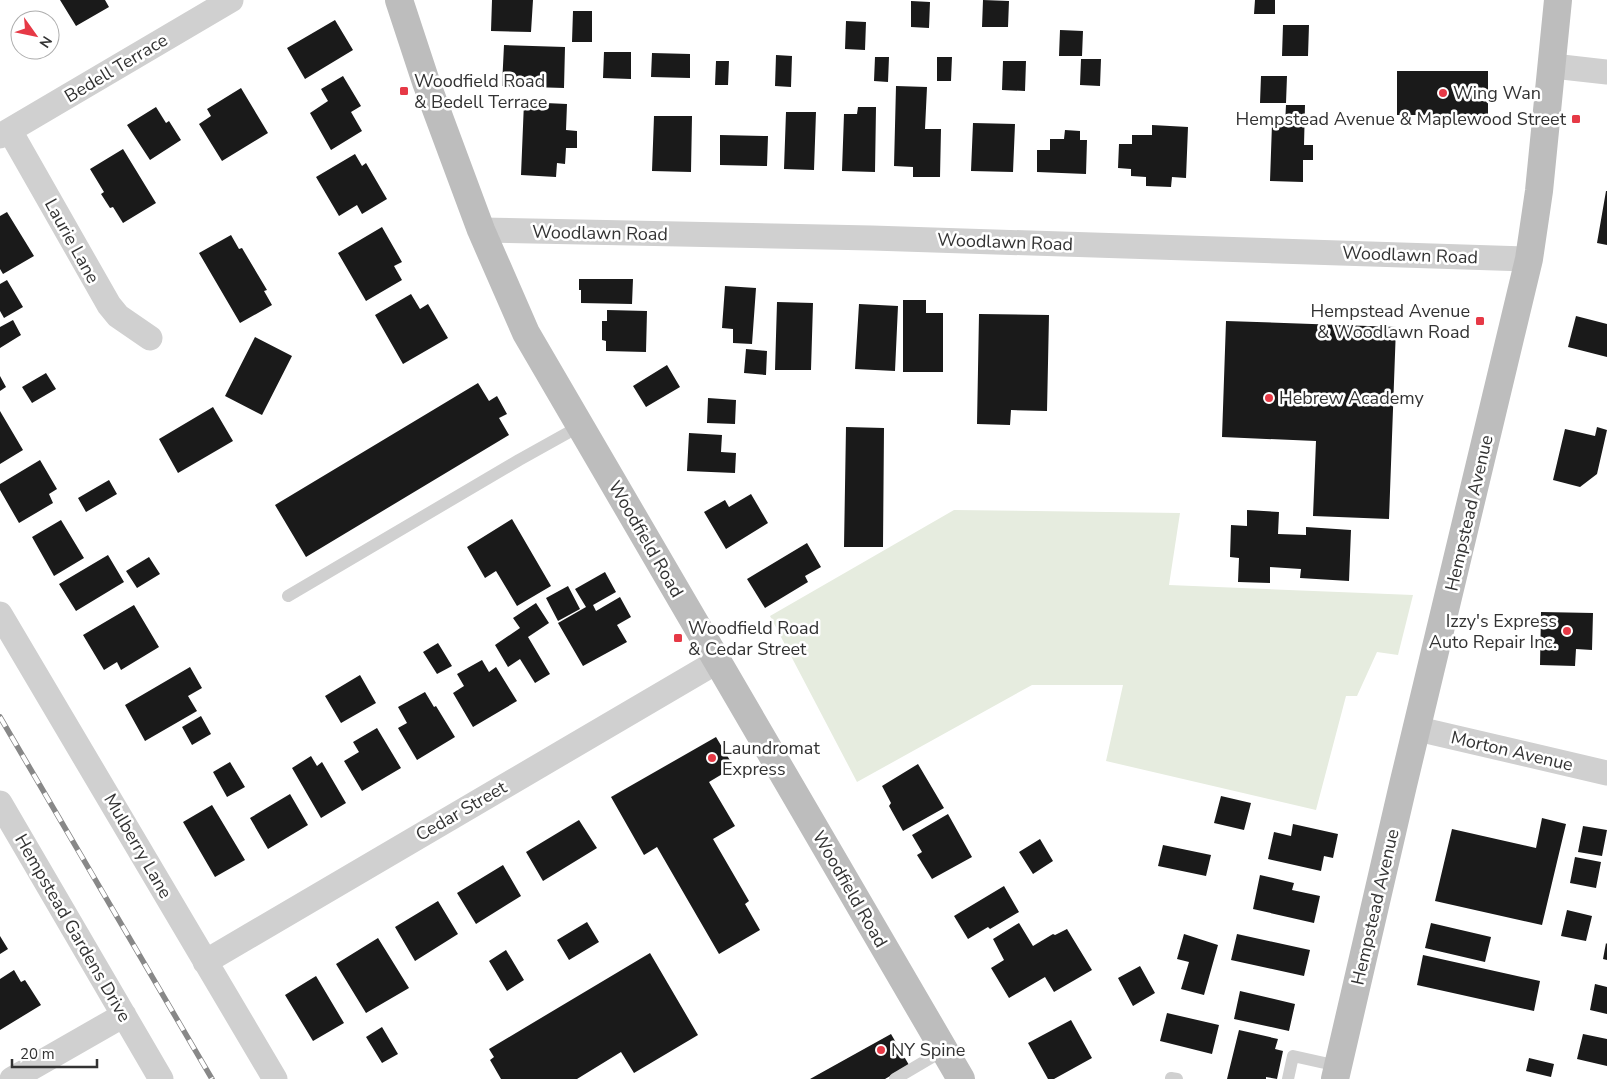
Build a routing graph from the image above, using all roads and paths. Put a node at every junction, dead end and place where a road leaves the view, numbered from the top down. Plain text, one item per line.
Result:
1 (231, 0) edge
2 (399, 0) edge
3 (1558, 0) edge
4 (1553, 66) junction
5 (1607, 72) edge
6 (5, 134) edge
7 (481, 230) junction
8 (1529, 259) junction
9 (150, 338) dead end
10 (580, 426) junction
11 (288, 596) dead end
12 (0, 614) edge
13 (718, 661) junction
14 (1418, 729) junction
15 (1607, 773) edge
16 (0, 803) edge
17 (205, 962) junction
18 (124, 1014) junction
19 (944, 1050) junction
20 (1336, 1073) edge
21 (12, 1079) edge
22 (161, 1079) edge
23 (276, 1079) edge
24 (894, 1079) edge
25 (961, 1079) edge
26 (1288, 1079) edge

1 - 6 street, Bedell Terrace
2 - 7 main road, Woodfield Road
3 - 4 main road, Hempstead Avenue
4 - 5 street
4 - 8 main road, Hempstead Avenue
6 - 9 street, Laurie Lane
7 - 8 street, Woodlawn Road
7 - 10 main road, Woodfield Road
8 - 14 main road, Hempstead Avenue
10 - 11 lane
10 - 13 main road, Woodfield Road
12 - 17 street, Mulberry Lane
13 - 17 street, Cedar Street
13 - 19 main road, Woodfield Road
14 - 15 street, Morton Avenue
14 - 20 main road, Hempstead Avenue
16 - 18 street, Hempstead Gardens Drive
17 - 23 street, Mulberry Lane
18 - 21 street
18 - 22 street, Hempstead Gardens Drive
19 - 24 lane
19 - 25 main road, Woodfield Road
20 - 26 lane

